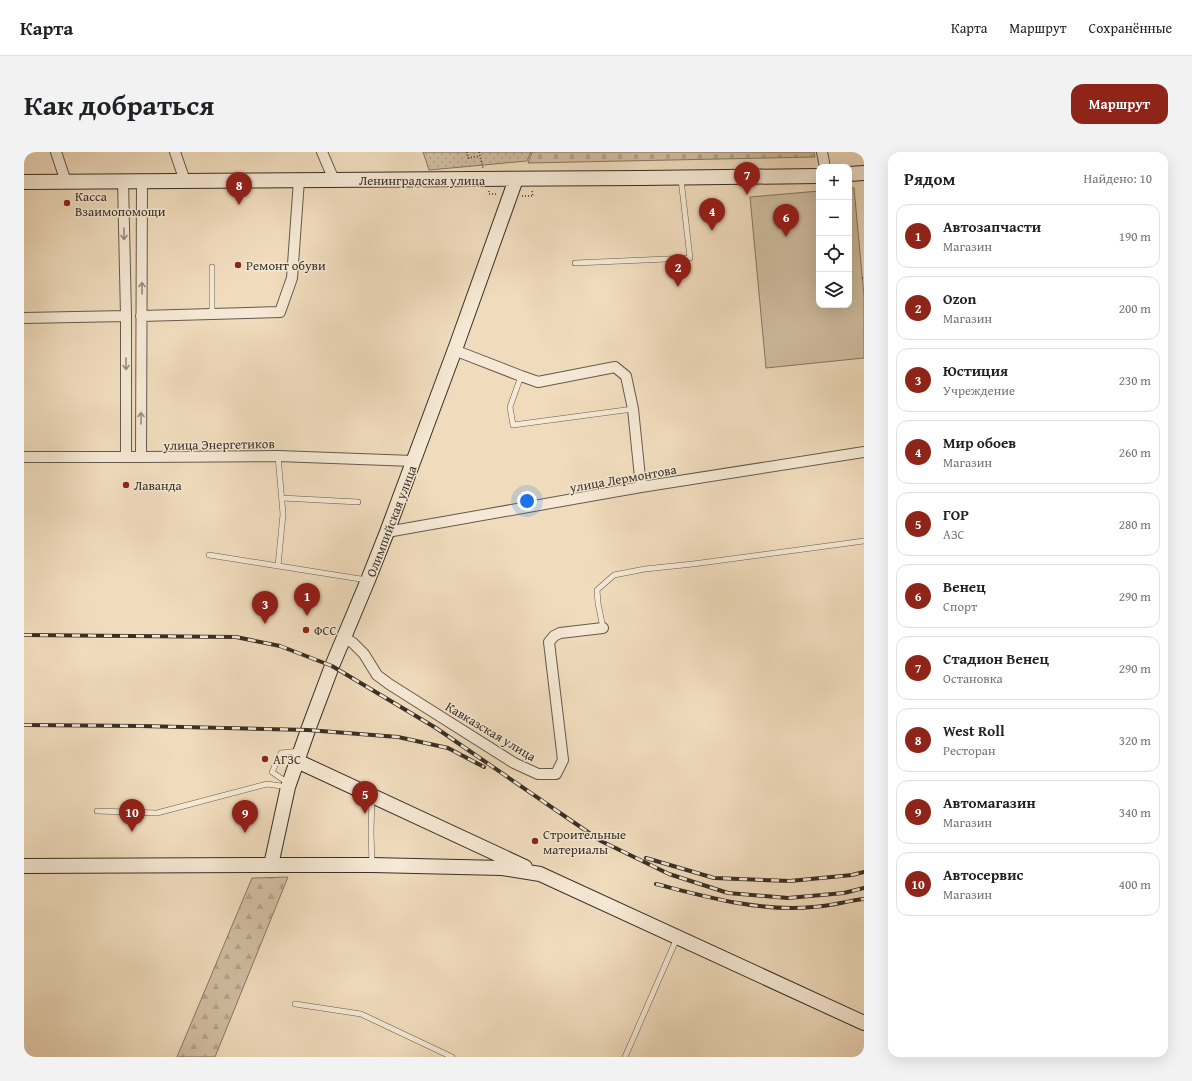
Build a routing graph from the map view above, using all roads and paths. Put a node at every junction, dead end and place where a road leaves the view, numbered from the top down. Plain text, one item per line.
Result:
1 (56, 152) edge
2 (175, 152) edge
3 (322, 152) edge
4 (467, 152) edge
5 (480, 152) edge
6 (822, 152) edge
7 (480, 156) junction
8 (824, 164) edge
9 (864, 173) edge
10 (852, 174) edge
11 (816, 176) edge
12 (681, 178) junction
13 (486, 179) junction
14 (516, 179) junction
15 (298, 180) junction
16 (334, 180) junction
17 (123, 181) junction
18 (142, 181) junction
19 (185, 181) junction
20 (24, 182) edge
21 (66, 182) junction
22 (575, 263) dead end
23 (212, 267) dead end
24 (212, 314) junction
25 (126, 316) junction
26 (142, 316) junction
27 (24, 318) edge
28 (454, 350) junction
29 (521, 376) junction
30 (633, 409) junction
31 (864, 452) edge
32 (278, 456) junction
33 (24, 457) edge
34 (126, 457) junction
35 (141, 457) junction
36 (413, 461) junction
37 (641, 487) junction
38 (282, 498) junction
39 (358, 502) dead end
40 (387, 532) junction
41 (864, 541) edge
42 (209, 555) dead end
43 (278, 566) junction
44 (368, 580) junction
45 (603, 628) joint
46 (344, 637) junction
47 (299, 756) junction
48 (289, 786) junction
49 (372, 795) junction
50 (97, 811) dead end
51 (271, 865) junction
52 (372, 865) junction
53 (24, 866) edge
54 (540, 874) junction
55 (678, 937) junction
56 (295, 1004) dead end
57 (864, 1023) edge
58 (452, 1057) edge
59 (625, 1057) edge

1 - 21 street
2 - 19 street
3 - 16 street
4 - 7 path
5 - 7 path
6 - 8 street
7 - 13 path
9 - 10 street
11 - 12 street, Ленинградская улица
12 - 14 street, Ленинградская улица
12 - 22 lane
13 - 14 street, Ленинградская улица
13 - 16 street, Ленинградская улица
14 - 28 street, Олимпийская улица
15 - 16 street, Ленинградская улица
15 - 19 street, Ленинградская улица
15 - 24 street
17 - 18 street, Ленинградская улица
17 - 21 street, Ленинградская улица
17 -> 25 street
18 - 19 street, Ленинградская улица
26 -> 18 street
20 - 21 street, Ленинградская улица
23 - 24 lane
24 - 26 street
25 - 27 street
25 -> 34 street
35 -> 26 street
28 - 29 street
28 - 36 street, Олимпийская улица
29 - 30 street
29 - 30 lane
30 - 37 street
31 - 37 street, улица Лермонтова
32 - 35 street, улица Энергетиков
32 - 36 street, улица Энергетиков
32 - 38 lane
33 - 34 street, улица Энергетиков
34 - 35 street, улица Энергетиков
36 - 40 street, Олимпийская улица
37 - 40 street, улица Лермонтова
38 - 39 lane
38 - 43 lane
40 - 44 street, Олимпийская улица
41 - 45 lane
42 - 43 lane
43 - 44 lane
44 - 46 street, Олимпийская улица
45 - 46 street, Кавказская улица
46 - 47 street, Олимпийская улица
47 - 48 street, Олимпийская улица
47 - 48 lane
47 - 49 street
48 - 50 lane
48 - 51 street, Олимпийская улица
49 - 52 lane
49 - 54 street
51 - 52 street
51 - 53 street
52 - 54 street
54 - 55 street
55 - 57 street
55 - 59 lane
56 - 58 lane

